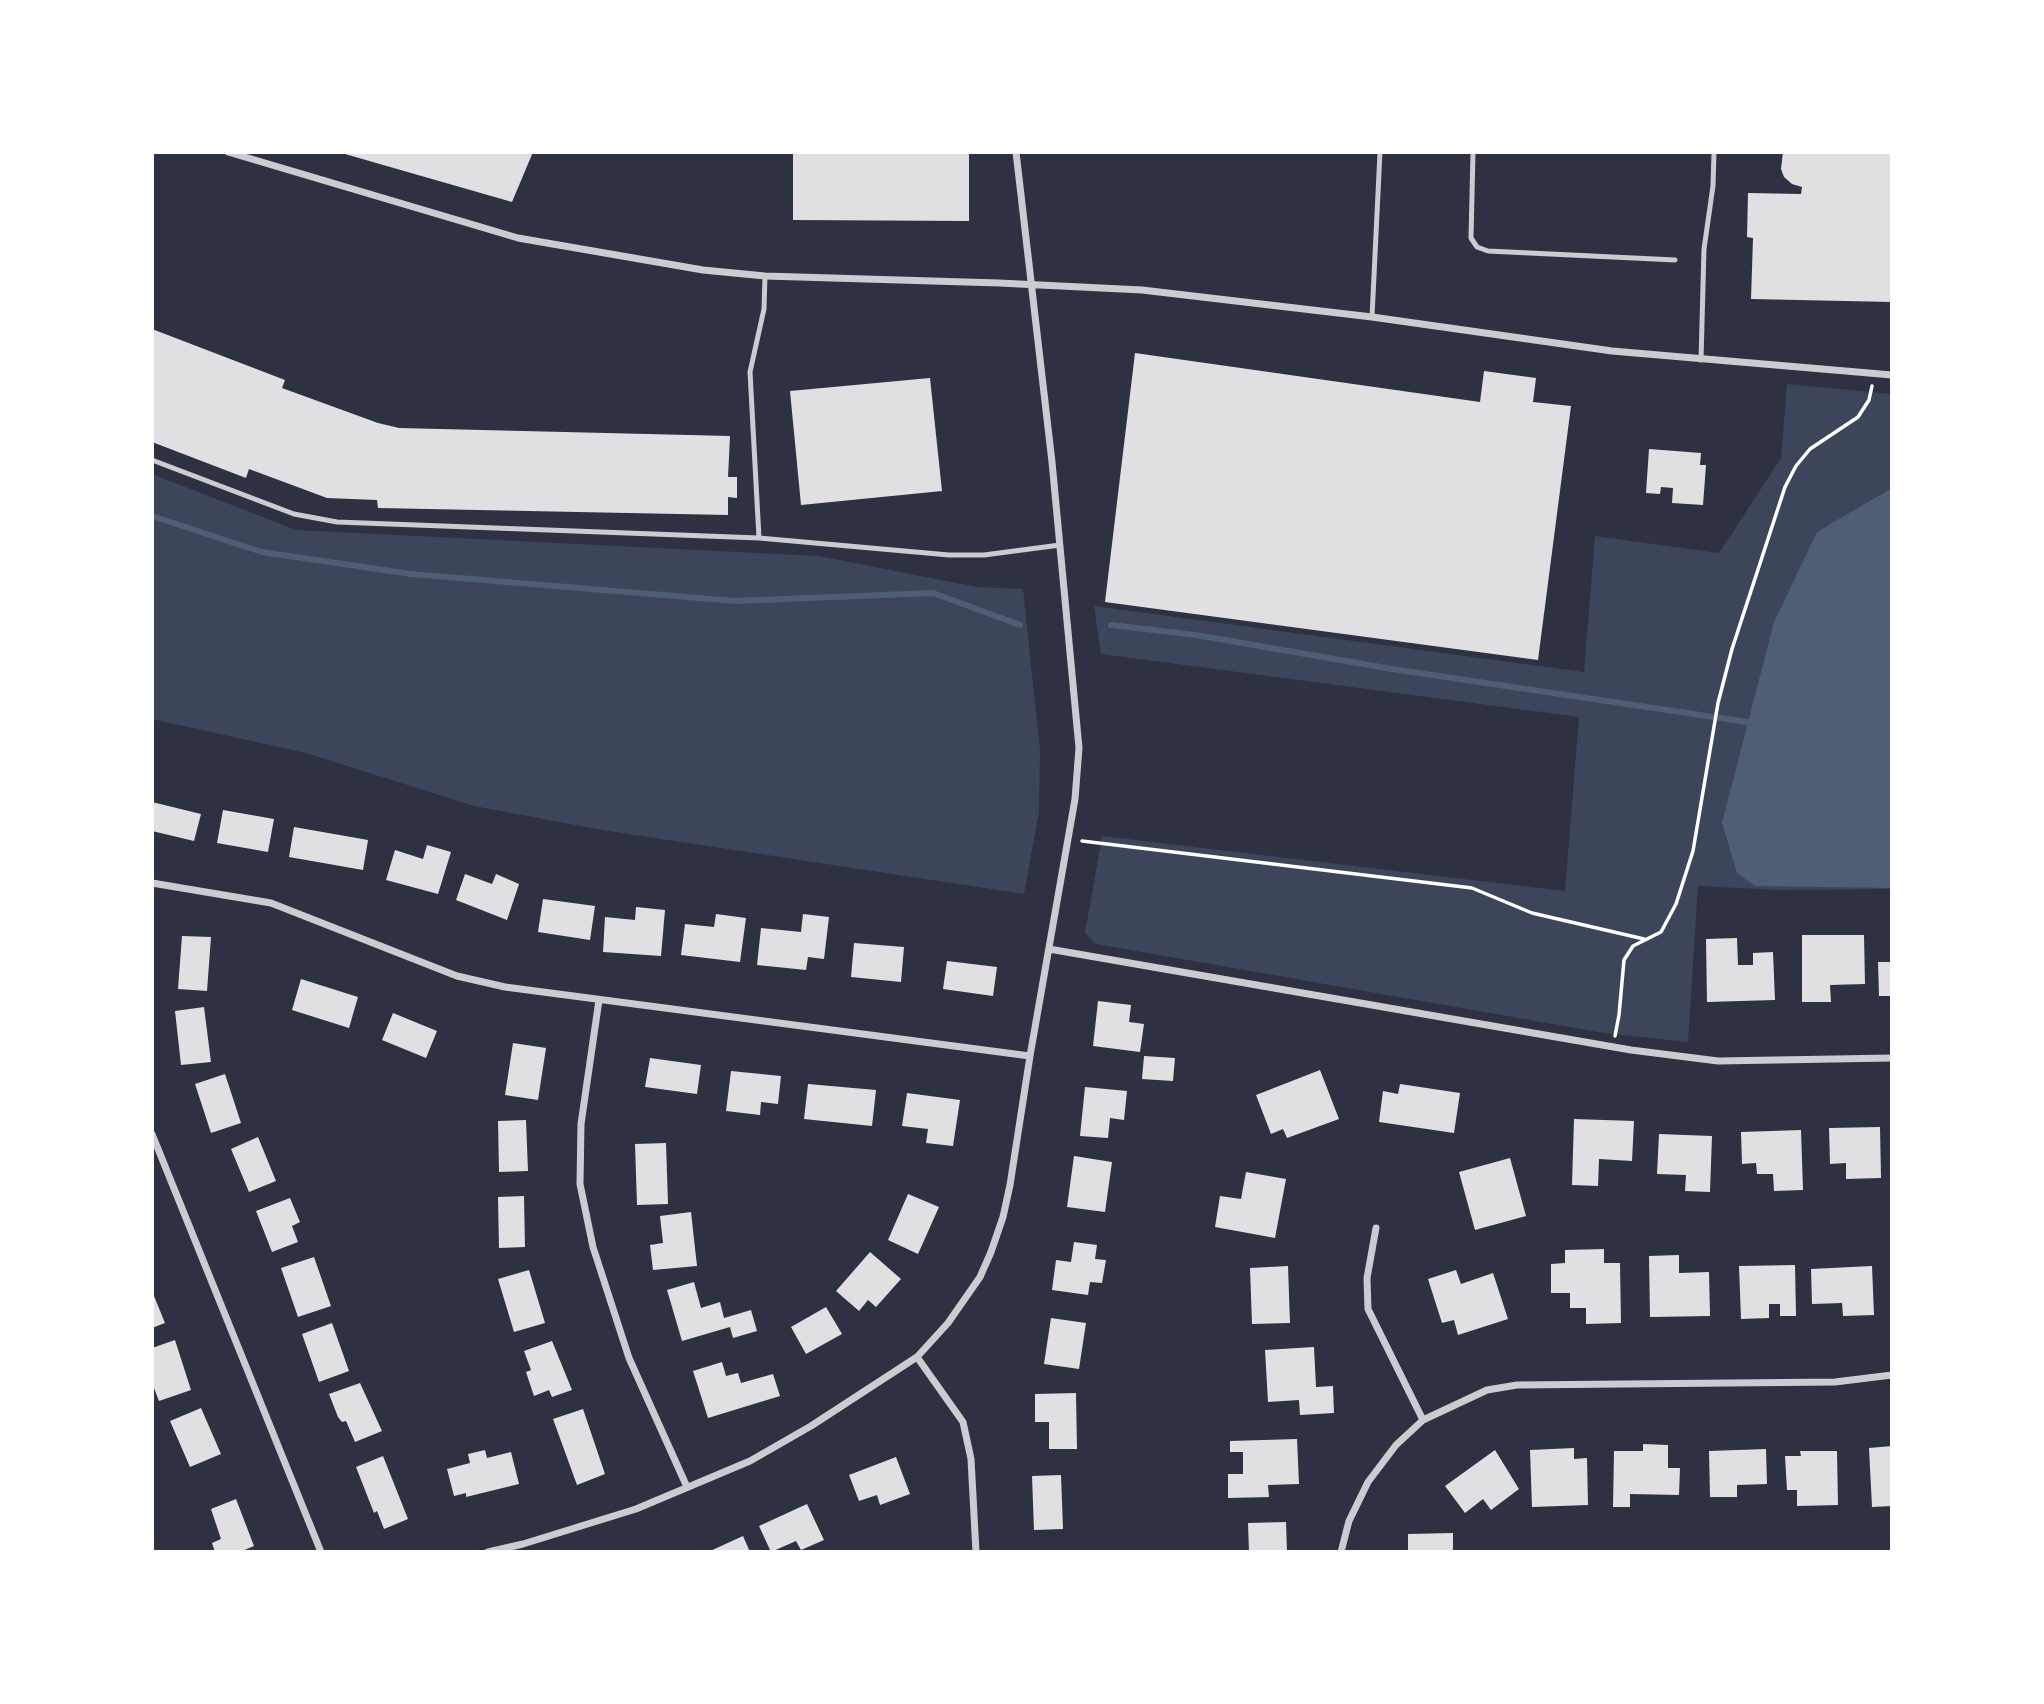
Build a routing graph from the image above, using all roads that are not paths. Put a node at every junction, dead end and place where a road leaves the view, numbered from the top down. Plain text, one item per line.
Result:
1 (228, 152) edge
2 (1016, 152) edge
3 (1380, 152) edge
4 (1473, 152) edge
5 (1714, 152) edge
6 (1675, 260) dead end
7 (765, 276) junction
8 (1030, 284) junction
9 (1372, 317) junction
10 (1701, 360) junction
11 (1892, 375) edge
12 (152, 460) edge
13 (760, 538) junction
14 (1060, 545) junction
15 (152, 883) edge
16 (1049, 949) junction
17 (599, 1000) junction
18 (1030, 1056) junction
19 (1892, 1058) edge
20 (152, 1134) edge
21 (1376, 1228) dead end
22 (917, 1357) junction
23 (1892, 1376) edge
24 (1423, 1420) junction
25 (687, 1487) junction
26 (321, 1552) edge
27 (488, 1552) edge
28 (976, 1552) edge
29 (1341, 1552) edge

1 - 7 street
2 - 8 street
3 - 9 lane
4 - 6 lane
5 - 10 lane
7 - 8 street
7 - 13 lane
8 - 9 street
8 - 14 street
9 - 10 street
10 - 11 street
12 - 13 lane
13 - 14 lane
14 - 16 street
15 - 17 street
16 - 18 street
16 - 19 street
17 - 18 street
17 - 25 street
18 - 22 street
20 - 26 street
21 - 24 street
22 - 25 street
22 - 28 street
23 - 24 street
24 - 29 street
25 - 27 street

